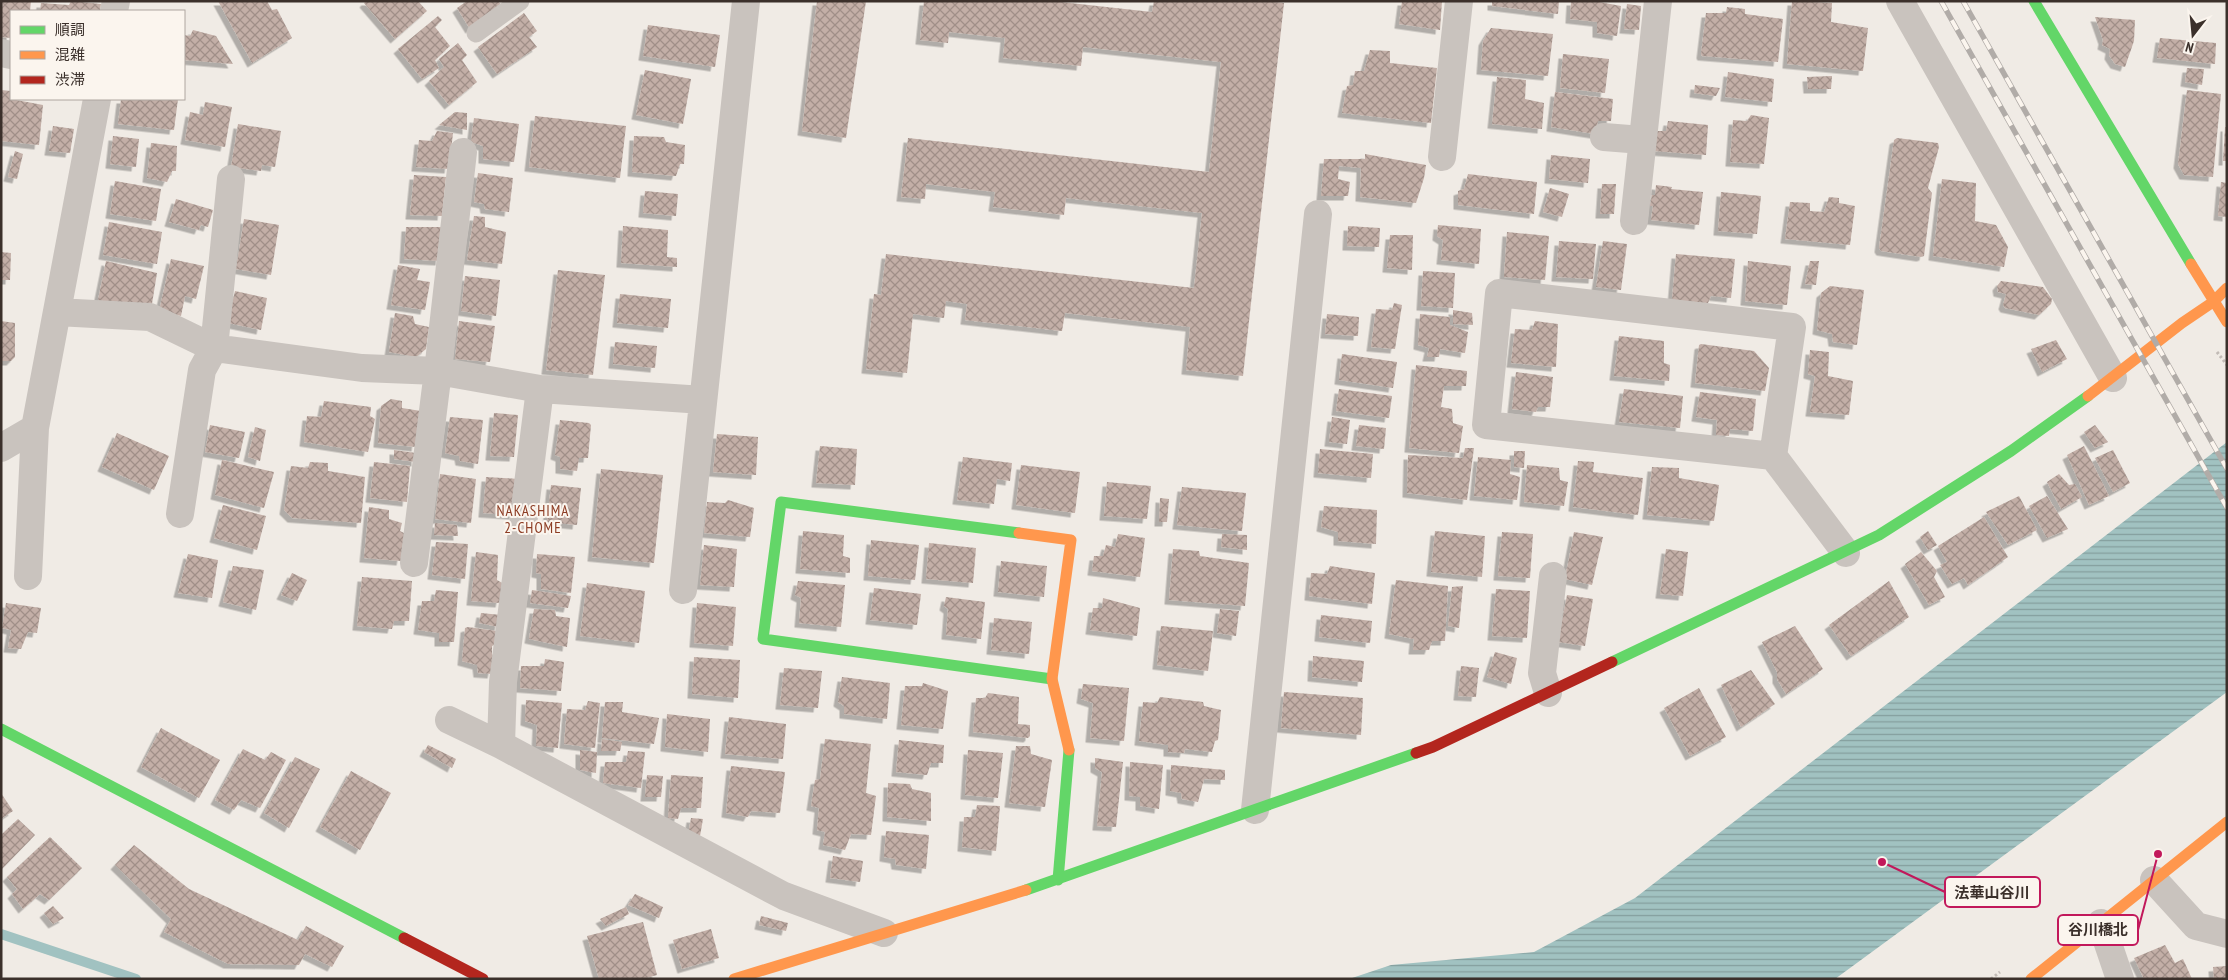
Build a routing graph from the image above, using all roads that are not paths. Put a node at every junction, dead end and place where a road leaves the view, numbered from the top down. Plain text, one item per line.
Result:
1 (520, 1) edge
2 (746, 1) edge
3 (1459, 1) edge
4 (1658, 1) edge
5 (1900, 1) edge
6 (2034, 1) edge
7 (476, 33) dead end
8 (97, 100) edge
9 (1604, 137) dead end
10 (1642, 140) junction
11 (463, 152) dead end
12 (1442, 158) dead end
13 (231, 179) dead end
14 (1318, 214) dead end
15 (1634, 221) dead end
16 (2227, 288) edge
17 (2213, 302) junction
18 (57, 312) junction
19 (2227, 322) edge
20 (214, 348) junction
21 (438, 371) junction
22 (2113, 378) junction
23 (540, 389) junction
24 (702, 400) junction
25 (35, 428) junction
26 (1, 448) edge
27 (1773, 456) junction
28 (180, 514) dead end
29 (1846, 553) junction
30 (414, 563) dead end
31 (28, 576) dead end
32 (1553, 576) dead end
33 (683, 590) dead end
34 (1052, 679) junction
35 (1548, 692) junction
36 (449, 720) dead end
37 (1, 729) edge
38 (501, 745) junction
39 (1255, 810) junction
40 (2227, 822) edge
41 (1058, 880) junction
42 (2154, 880) junction
43 (2101, 923) junction
44 (884, 933) junction
45 (2227, 934) edge
46 (483, 979) edge
47 (734, 979) edge
48 (2031, 979) edge
49 (2120, 979) edge

1 - 7 lane
2 - 24 street
3 - 12 street
4 - 10 street
5 - 22 street
6 - 17 street
8 - 18 street
9 - 10 street
10 - 15 street
11 - 21 street
13 - 20 street
14 - 39 street
16 - 17 street
17 - 19 street
17 - 22 street
18 - 20 street
18 - 25 street
20 - 21 street
20 - 28 street
21 - 23 street
21 - 30 street
22 - 29 street
23 - 24 street
23 - 38 street
24 - 33 street
25 - 26 street
25 - 31 street
27 - 27 street
27 - 29 street
29 - 35 street
32 - 35 street
34 - 34 street
34 - 41 street
35 - 39 street
36 - 38 street
37 - 46 street
38 - 44 street
39 - 41 street
40 - 42 street
41 - 44 street
42 - 43 street
42 - 45 street
43 - 48 street
43 - 49 street
44 - 47 street

